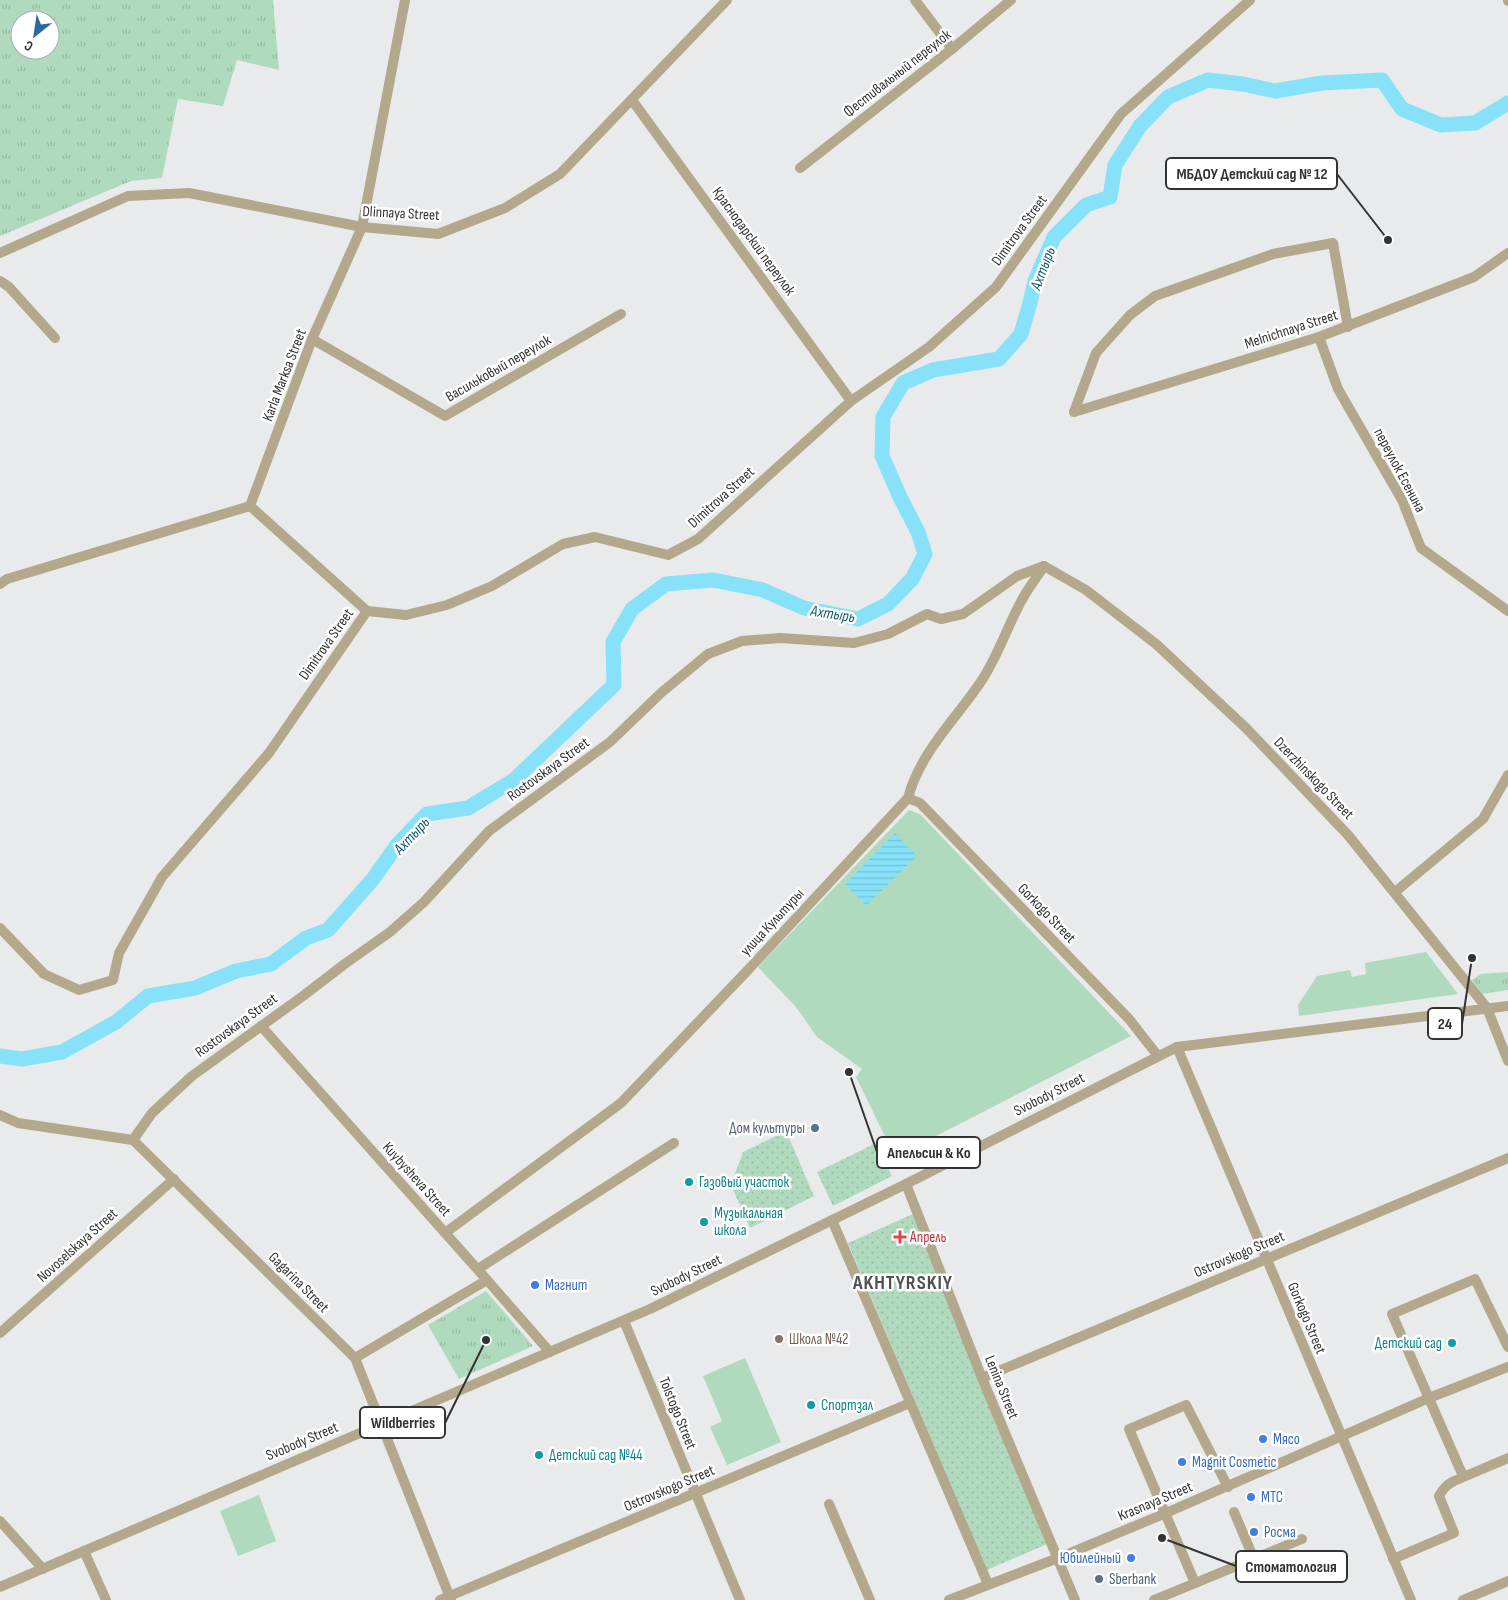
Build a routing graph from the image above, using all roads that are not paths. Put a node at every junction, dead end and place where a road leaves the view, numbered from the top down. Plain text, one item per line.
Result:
1 (405, 0) edge
2 (728, 0) edge
3 (915, 0) edge
4 (1011, 0) edge
5 (1250, 0) edge
6 (952, 49) junction
7 (632, 100) junction
8 (800, 168) dead end
9 (362, 227) junction
10 (0, 253) edge
11 (1508, 253) edge
12 (0, 281) edge
13 (621, 314) dead end
14 (1348, 327) junction
15 (1319, 337) junction
16 (55, 338) dead end
17 (312, 340) junction
18 (851, 401) junction
19 (250, 506) junction
20 (1044, 566) junction
21 (0, 584) edge
22 (367, 611) junction
23 (1508, 611) edge
24 (1508, 775) edge
25 (908, 798) junction
26 (1394, 892) junction
27 (0, 928) edge
28 (1508, 1006) edge
29 (1487, 1008) junction
30 (261, 1026) junction
31 (1177, 1047) junction
32 (1158, 1056) junction
33 (1508, 1061) edge
34 (0, 1115) edge
35 (133, 1140) junction
36 (674, 1143) dead end
37 (1508, 1158) edge
38 (174, 1178) junction
39 (906, 1184) junction
40 (832, 1220) junction
41 (445, 1233) junction
42 (1266, 1260) junction
43 (478, 1269) junction
44 (487, 1280) junction
45 (624, 1321) junction
46 (0, 1333) edge
47 (1508, 1347) edge
48 (550, 1352) junction
49 (355, 1358) junction
50 (1508, 1367) edge
51 (982, 1378) junction
52 (1429, 1398) junction
53 (910, 1403) junction
54 (380, 1424) junction
55 (1341, 1437) junction
56 (1508, 1458) edge
57 (1463, 1476) junction
58 (1228, 1486) junction
59 (694, 1493) junction
60 (828, 1504) dead end
61 (1234, 1512) dead end
62 (1166, 1513) junction
63 (0, 1521) edge
64 (1302, 1539) dead end
65 (84, 1551) junction
66 (1058, 1558) junction
67 (1254, 1559) junction
68 (1393, 1559) junction
69 (43, 1569) junction
70 (1508, 1582) edge
71 (1195, 1583) junction
72 (988, 1584) junction
73 (0, 1587) edge
74 (447, 1599) edge
75 (106, 1600) edge
76 (740, 1600) edge
77 (870, 1600) edge
78 (949, 1600) edge
79 (1075, 1600) edge
80 (1154, 1600) edge
81 (1411, 1600) edge
82 (1463, 1600) edge

1 - 9 street, Karla Marksa Street
2 - 7 street, Dlinnaya Street
3 - 6 street
4 - 6 street, Фестивальный переулок
5 - 18 street, Dimitrova Street
6 - 8 street, Фестивальный переулок
7 - 9 street, Dlinnaya Street
7 - 18 street, Краснодарский переулок
9 - 10 street, Dlinnaya Street
9 - 17 street, Karla Marksa Street
11 - 14 street, Melnichnaya Street
12 - 16 street
13 - 17 street, Васильковый переулок
14 - 15 street, Melnichnaya Street
14 - 15 street, Melnichnaya Street
15 - 23 street, переулок Есенина
17 - 19 street, Karla Marksa Street
18 - 22 street, Dimitrova Street
19 - 21 street
19 - 22 street
20 - 25 street, улица Культуры
20 - 26 street, Dzerzhinskogo Street
20 - 30 street, Rostovskaya Street
22 - 27 street, Dimitrova Street
24 - 26 street
25 - 32 street, Gorkogo Street
25 - 41 street, улица Культуры
26 - 29 street, Dzerzhinskogo Street
28 - 29 street, Svobody Street
29 - 31 street, Svobody Street
29 - 33 street, Dzerzhinskogo Street
30 - 35 street, Rostovskaya Street
30 - 41 street, Kuybysheva Street
31 - 32 street, Svobody Street
31 - 42 street, Gorkogo Street
32 - 39 street, Svobody Street
34 - 35 street
35 - 38 street, Gagarina Street
36 - 43 street
37 - 42 street, Ostrovskogo Street
38 - 46 street, Novoselskaya Street
38 - 49 street, Gagarina Street
39 - 40 street, Svobody Street
39 - 51 street, Lenina Street
40 - 45 street, Svobody Street
40 - 53 street
41 - 43 street, Kuybysheva Street
42 - 51 street, Ostrovskogo Street
42 - 55 street, Gorkogo Street
43 - 44 street, Kuybysheva Street
44 - 48 street, Kuybysheva Street
44 - 49 street
45 - 48 street, Svobody Street
45 - 59 street, Tolstogo Street
47 - 52 street
48 - 54 street, Svobody Street
49 - 54 street, Gagarina Street
50 - 52 street, Krasnaya Street
51 - 66 street, Lenina Street
52 - 55 street, Krasnaya Street
52 - 57 street
53 - 59 street, Ostrovskogo Street
53 - 72 street
54 - 65 street, Svobody Street
54 - 74 street, Gagarina Street
55 - 58 street, Krasnaya Street
55 - 68 street, Gorkogo Street
56 - 57 street
57 - 68 street
58 - 62 street, Krasnaya Street
58 - 62 street
59 - 74 street, Ostrovskogo Street
59 - 76 street, Tolstogo Street
60 - 77 street
61 - 67 street
62 - 66 street, Krasnaya Street
62 - 71 street
63 - 69 street
64 - 67 street
65 - 69 street, Svobody Street
65 - 75 street
66 - 72 street, Krasnaya Street
66 - 79 street, Lenina Street
67 - 71 street
68 - 81 street, Gorkogo Street
69 - 73 street, Svobody Street
70 - 82 street
71 - 80 street
72 - 78 street, Krasnaya Street

